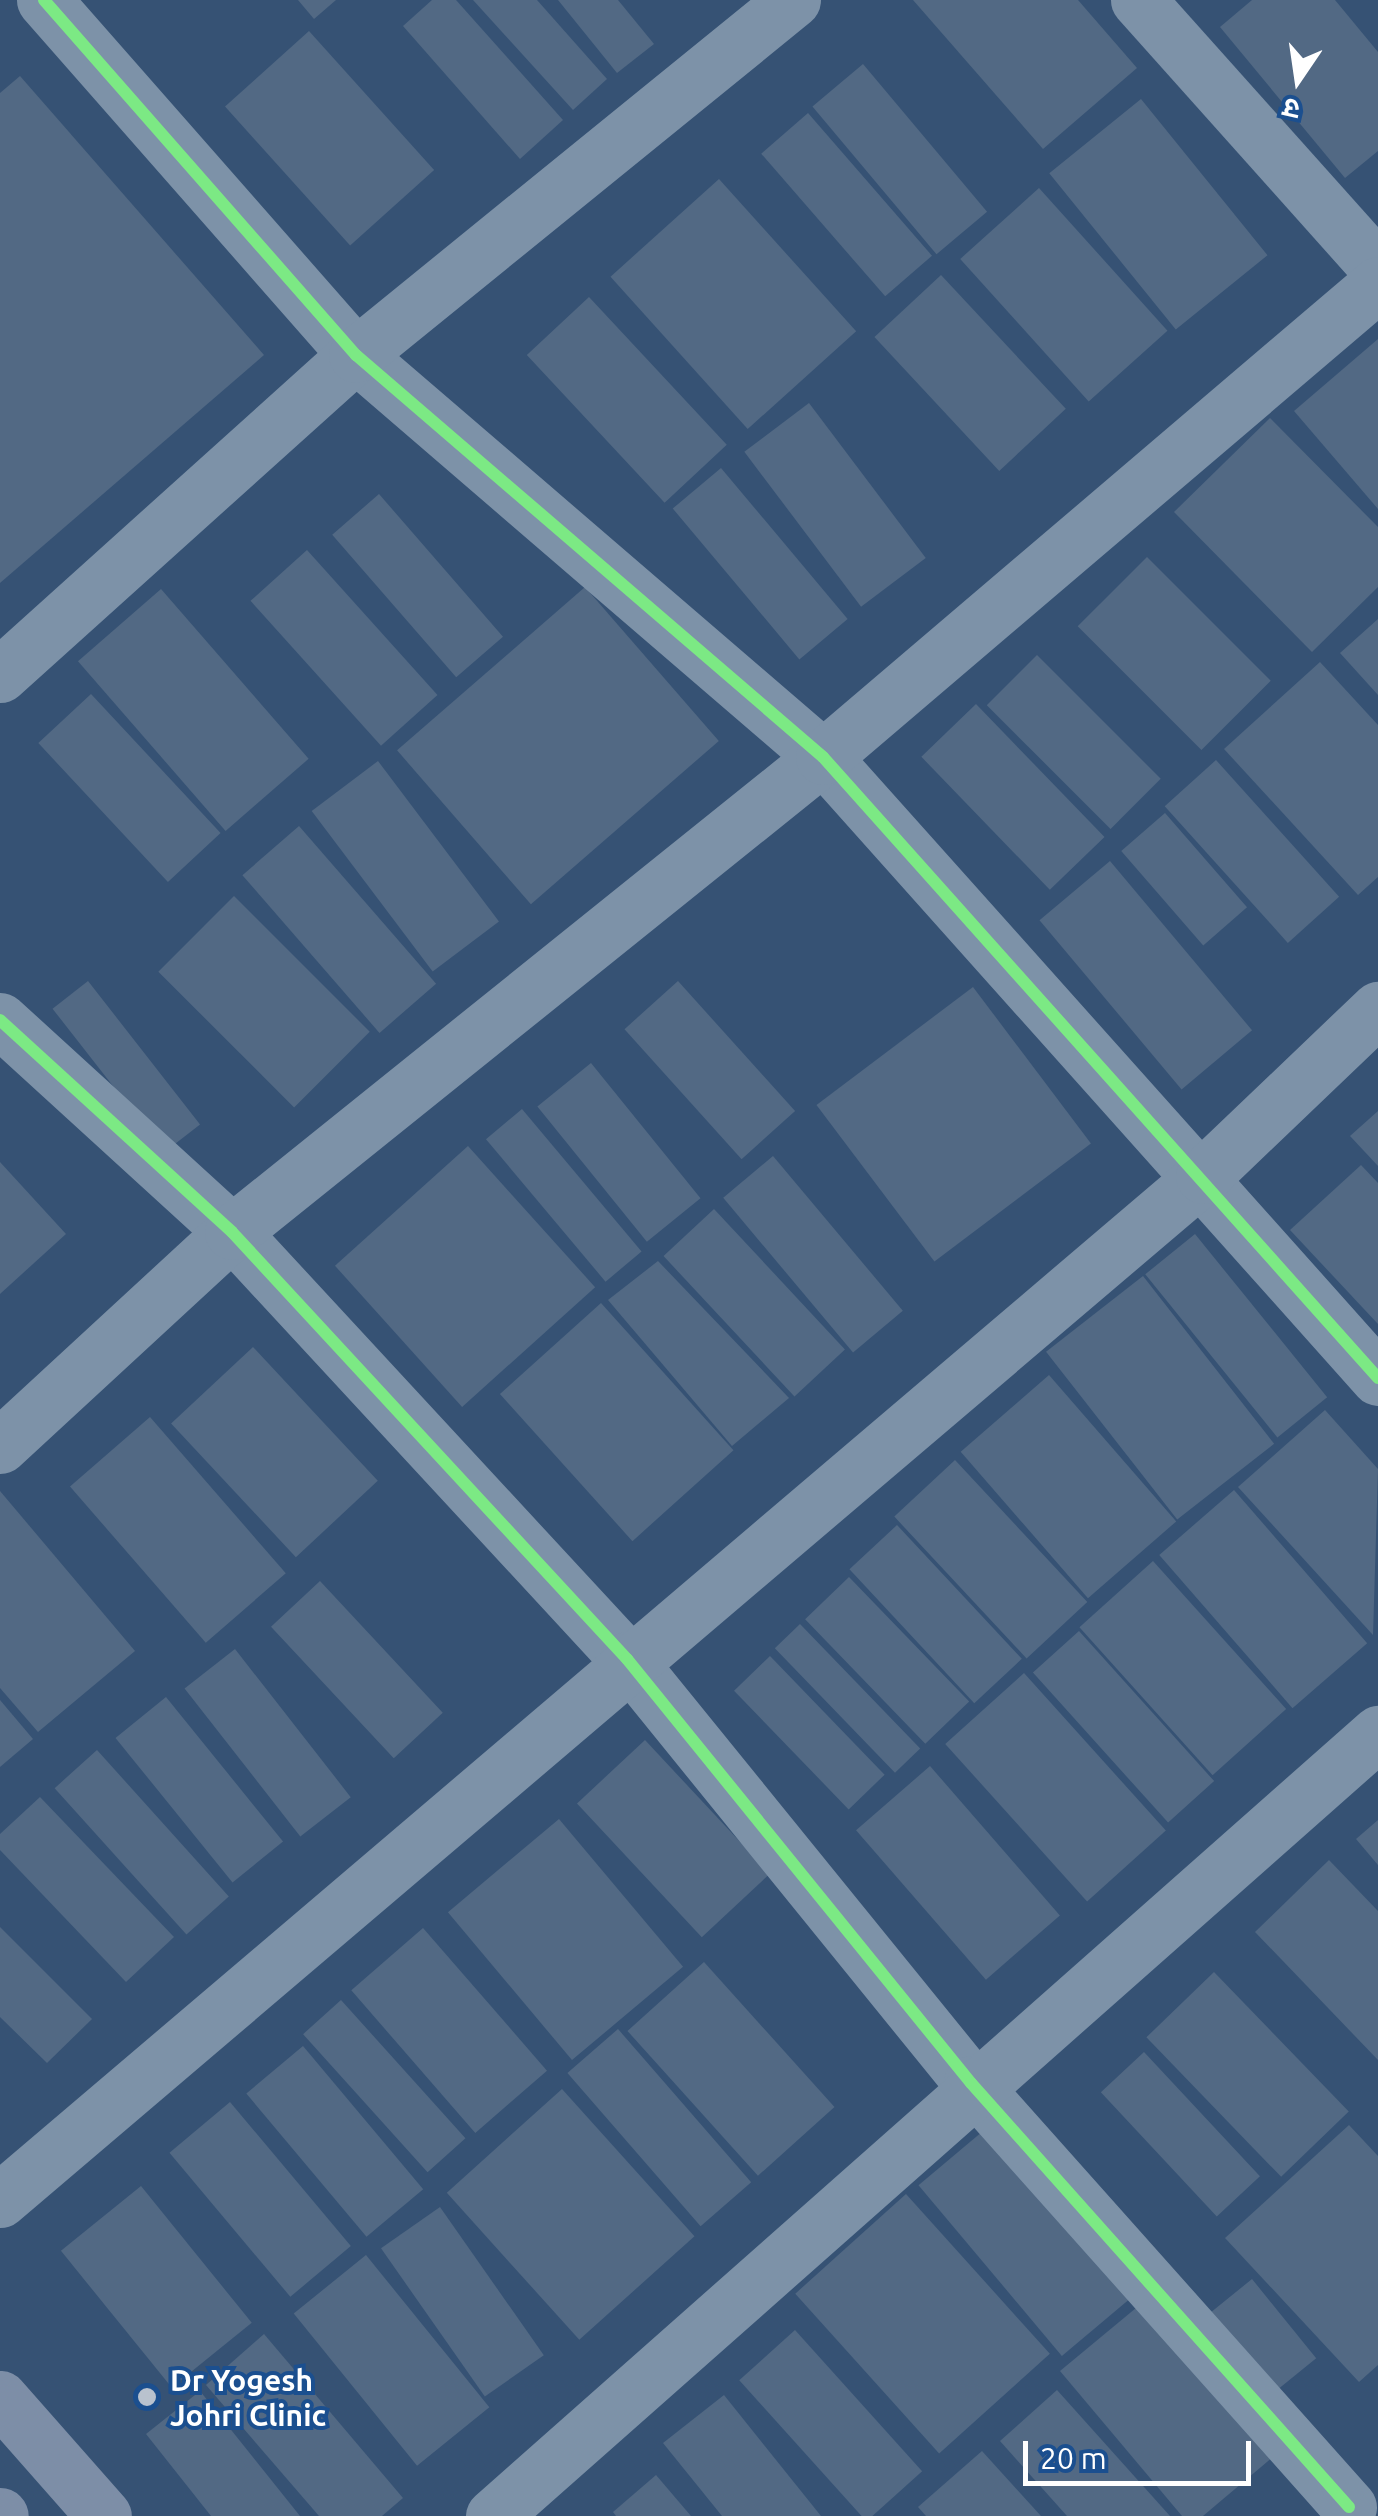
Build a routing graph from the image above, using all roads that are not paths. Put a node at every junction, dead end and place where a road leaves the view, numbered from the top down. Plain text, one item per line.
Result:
1 (44, 0) edge
2 (793, 0) edge
3 (1138, 0) edge
4 (1378, 268) edge
5 (1378, 284) edge
6 (356, 354) junction
7 (0, 674) edge
8 (823, 758) junction
9 (1378, 1009) edge
10 (0, 1020) edge
11 (1202, 1176) junction
12 (232, 1232) junction
13 (1378, 1378) edge
14 (0, 1446) edge
15 (627, 1659) junction
16 (1378, 1732) edge
17 (972, 2083) junction
18 (0, 2200) edge
19 (0, 2398) edge
20 (1355, 2501) edge
21 (104, 2516) edge
22 (493, 2516) edge

1 - 6 street
2 - 6 street
3 - 4 street
5 - 8 street
6 - 7 street
6 - 8 street
8 - 11 street
8 - 12 street
9 - 11 street
10 - 12 street
11 - 13 street
11 - 15 street
12 - 14 street
12 - 15 street
15 - 17 street
15 - 18 street
16 - 17 street
17 - 20 street
17 - 22 street
19 - 21 main road

